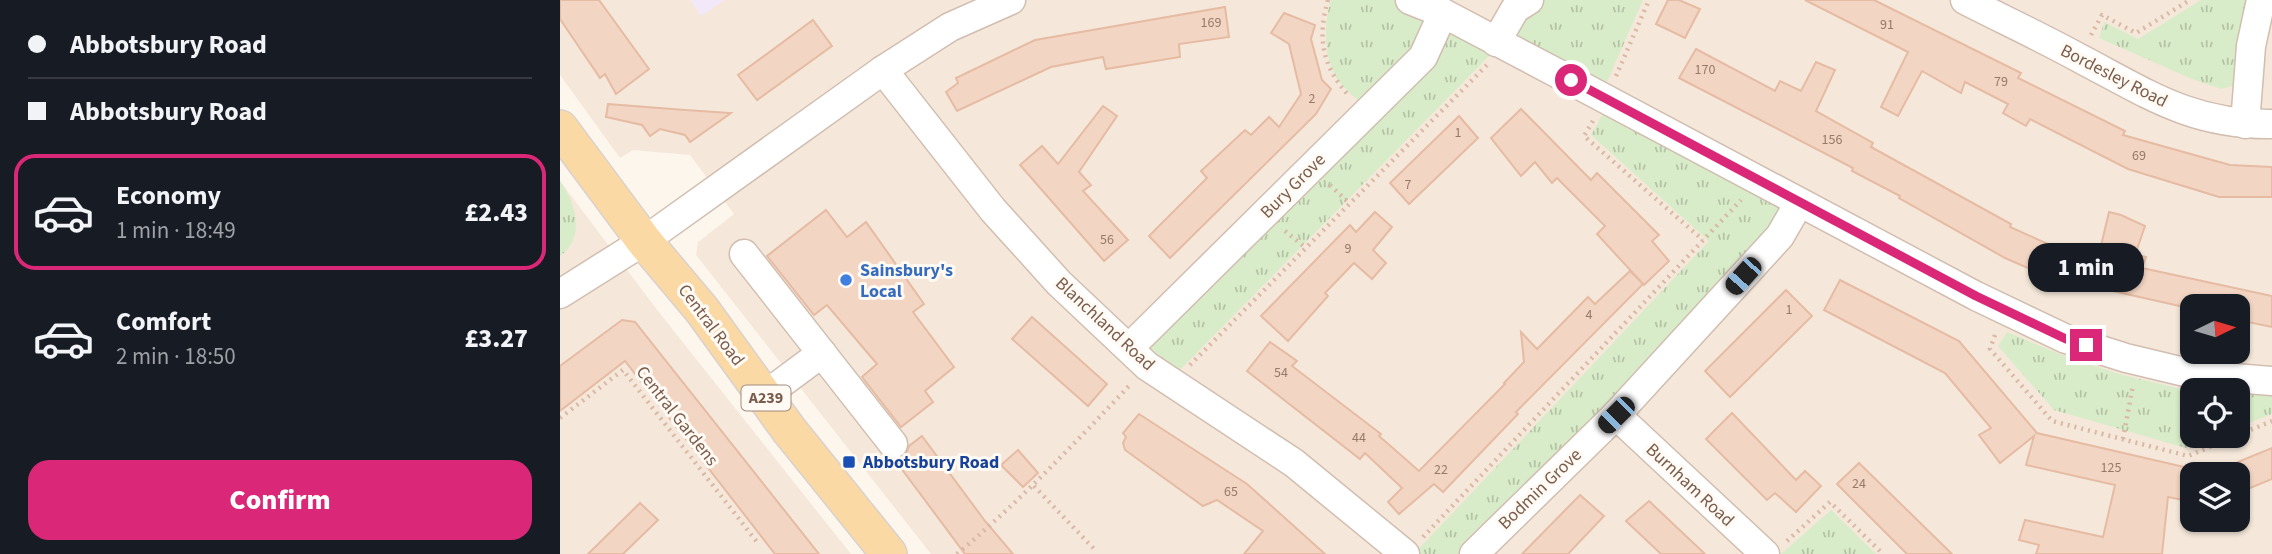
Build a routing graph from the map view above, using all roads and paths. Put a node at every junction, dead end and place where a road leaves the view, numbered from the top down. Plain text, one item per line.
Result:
1 (1011, 0) edge
2 (1328, 0) edge
3 (1410, 0) edge
4 (1529, 0) edge
5 (1965, 0) edge
6 (2190, 0) edge
7 (2261, 0) edge
8 (1443, 13) junction
9 (1500, 45) junction
10 (2080, 58) junction
11 (883, 70) junction
12 (1367, 112) junction
13 (2258, 124) edge
14 (560, 128) edge
15 (1759, 181) junction
16 (1799, 203) junction
17 (644, 241) junction
18 (744, 254) dead end
19 (560, 295) edge
20 (2005, 310) junction
21 (822, 353) junction
22 (1138, 357) junction
23 (2138, 361) junction
24 (2272, 381) edge
25 (1173, 383) junction
26 (764, 396) junction
27 (1616, 415) junction
28 (560, 418) edge
29 (2272, 421) edge
30 (2250, 430) edge
31 (2123, 439) junction
32 (893, 444) dead end
33 (2207, 448) edge
34 (1034, 486) junction
35 (757, 542) dead end
36 (1411, 549) edge
37 (1774, 550) edge
38 (1096, 551) dead end
39 (889, 554) edge
40 (957, 554) edge
41 (1474, 554) edge
42 (1883, 554) edge

1 - 11 street
2 - 12 path
3 - 8 street
4 - 9 street
5 - 10 street, Bordesley Road
6 - 10 path
7 - 13 street
8 - 9 street
8 - 12 street, Bury Grove
9 - 15 street
9 - 25 path
10 - 13 street, Bordesley Road
11 - 17 street
11 - 22 street, Blanchland Road
12 - 22 street, Bury Grove
14 - 17 main road, Central Road / A239
15 - 16 street
15 - 36 path
16 - 20 street
16 - 27 street, Bodmin Grove
17 - 19 street
17 - 26 main road, Central Road / A239
18 - 21 street
20 - 23 street
20 - 31 path
21 - 26 street
21 - 32 street
22 - 25 street, Blanchland Road
22 - 34 path
23 - 24 street
23 - 31 path
25 - 36 street, Blanchland Road
26 - 39 main road, Central Road / A239
27 - 37 street, Burnham Road
27 - 41 street, Bodmin Grove
28 - 35 path, Central Gardens
29 - 30 path
31 - 33 path
34 - 38 path
34 - 40 path
37 - 42 path

